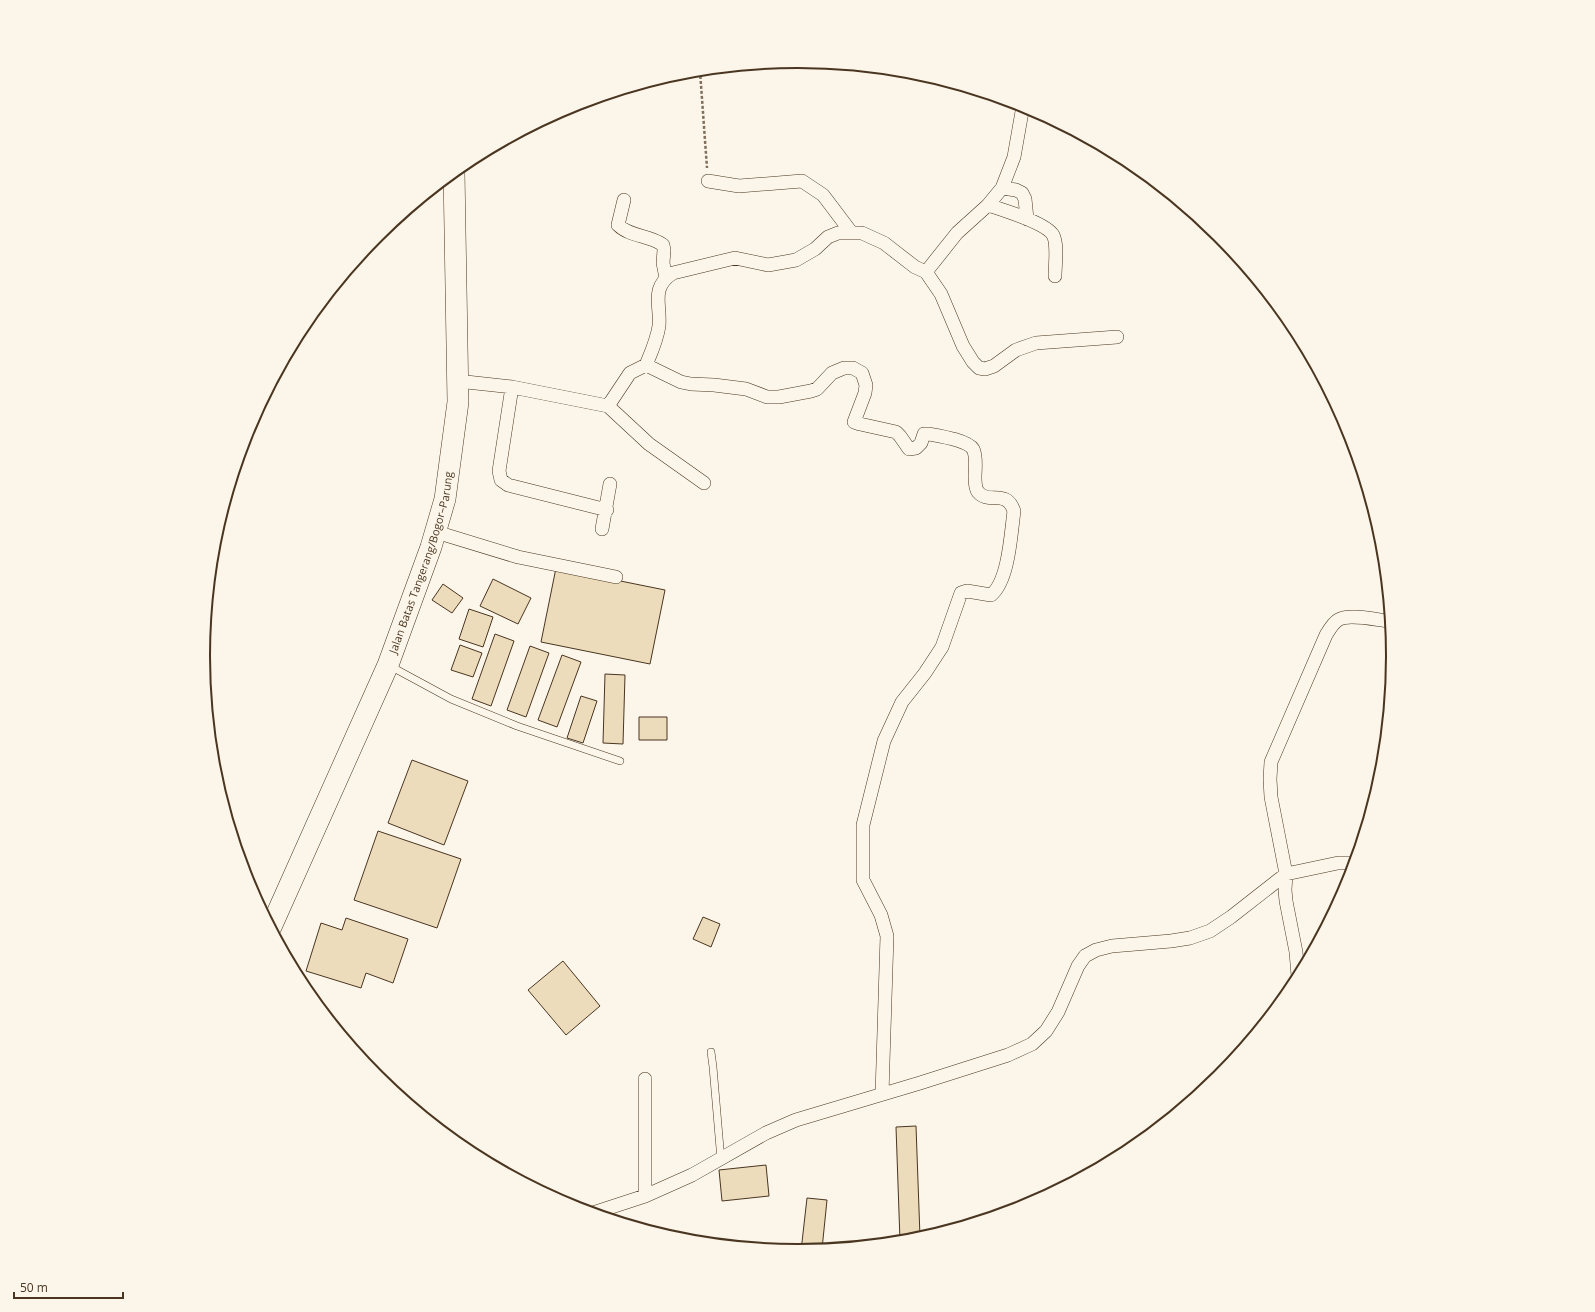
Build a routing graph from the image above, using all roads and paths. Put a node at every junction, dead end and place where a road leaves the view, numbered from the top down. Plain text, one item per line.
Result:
1 (700, 76) edge
2 (1022, 113) edge
3 (708, 181) joint
4 (451, 182) edge
5 (1002, 188) junction
6 (624, 200) dead end
7 (988, 205) junction
8 (1027, 219) junction
9 (851, 232) junction
10 (926, 272) junction
11 (1055, 276) dead end
12 (666, 278) junction
13 (1116, 336) dead end
14 (646, 365) junction
15 (457, 380) junction
16 (512, 388) junction
17 (608, 406) junction
18 (704, 483) dead end
19 (610, 484) dead end
20 (607, 510) junction
21 (602, 529) dead end
22 (436, 532) junction
23 (616, 577) dead end
24 (1384, 620) edge
25 (388, 665) junction
26 (620, 761) dead end
27 (1348, 863) edge
28 (1286, 874) junction
29 (273, 922) edge
30 (1297, 966) edge
31 (711, 1052) dead end
32 (644, 1079) dead end
33 (882, 1094) junction
34 (721, 1160) junction
35 (646, 1196) junction
36 (601, 1210) edge

1 - 3 path
2 - 5 street
3 - 9 street
4 - 15 main road, Jalan Batas Tangerang/Bogor–Parung
5 - 7 street
5 - 8 street
6 - 12 street
7 - 8 street
7 - 10 street
8 - 11 street
9 - 10 street
9 - 12 street
10 - 13 street
12 - 14 street
14 - 17 street
14 - 33 street
15 - 16 street
15 - 22 main road, Jalan Batas Tangerang/Bogor–Parung
16 - 17 street
16 - 20 street
17 - 18 street
19 - 20 street
20 - 21 street
22 - 23 street
22 - 25 main road, Jalan Batas Tangerang/Bogor–Parung
24 - 28 street
25 - 26 lane
25 - 29 main road, Jalan Batas Tangerang/Bogor–Parung
27 - 28 street
28 - 30 street
28 - 33 street
31 - 34 lane
32 - 35 street
33 - 34 street
34 - 35 street
35 - 36 street

